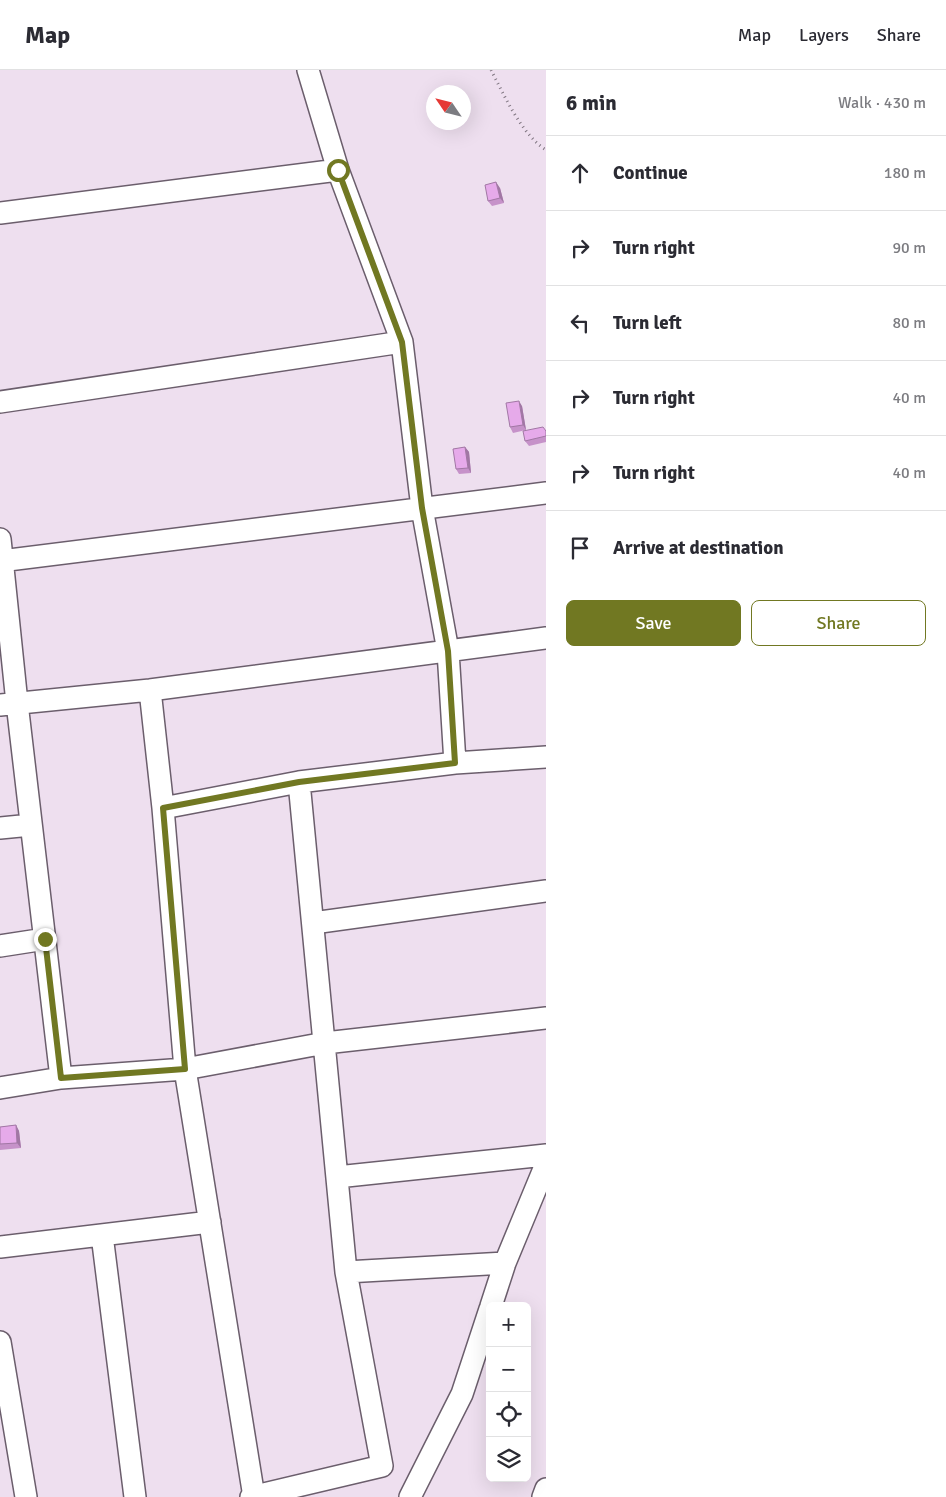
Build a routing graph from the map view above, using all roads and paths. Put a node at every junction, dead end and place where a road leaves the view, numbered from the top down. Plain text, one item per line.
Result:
1 (308, 70) edge
2 (491, 70) edge
3 (546, 150) edge
4 (338, 170) junction
5 (0, 213) edge
6 (402, 342) junction
7 (0, 402) edge
8 (546, 493) edge
9 (422, 508) junction
10 (0, 539) edge
11 (1, 561) edge
12 (546, 638) edge
13 (448, 651) junction
14 (150, 690) junction
15 (8, 704) edge
16 (546, 757) edge
17 (455, 763) junction
18 (299, 782) junction
19 (163, 808) junction
20 (31, 825) junction
21 (0, 828) edge
22 (546, 891) edge
23 (313, 922) junction
24 (45, 939) junction
25 (0, 946) edge
26 (546, 1018) edge
27 (324, 1043) junction
28 (185, 1069) junction
29 (61, 1078) junction
30 (0, 1088) edge
31 (546, 1155) edge
32 (546, 1164) edge
33 (337, 1177) junction
34 (210, 1222) junction
35 (102, 1235) junction
36 (0, 1247) edge
37 (505, 1263) junction
38 (346, 1272) junction
39 (492, 1302) edge
40 (486, 1319) edge
41 (0, 1342) edge
42 (546, 1488) edge
43 (26, 1497) edge
44 (134, 1497) edge
45 (253, 1497) edge
46 (410, 1497) edge
47 (543, 1497) edge

1 - 4 street
2 - 3 path
4 - 5 street
4 - 6 street
6 - 7 street
6 - 9 street
8 - 9 street
9 - 11 street
9 - 13 street
10 - 11 street
11 - 15 street
12 - 13 street
13 - 14 street
13 - 17 street
14 - 15 street
14 - 19 street
15 - 20 street
16 - 17 street
17 - 18 street
18 - 19 street
18 - 23 street
19 - 28 street
20 - 21 street
20 - 24 street
22 - 23 street
23 - 27 street
24 - 25 street
24 - 29 street
26 - 27 street
27 - 28 street
27 - 33 street
28 - 29 street
28 - 34 street
29 - 30 street
31 - 33 street
32 - 37 street
33 - 38 street
34 - 35 street
34 - 45 street
35 - 36 street
35 - 44 street
37 - 38 street
37 - 39 street
38 - 45 street
40 - 46 street
41 - 43 street
42 - 47 street

